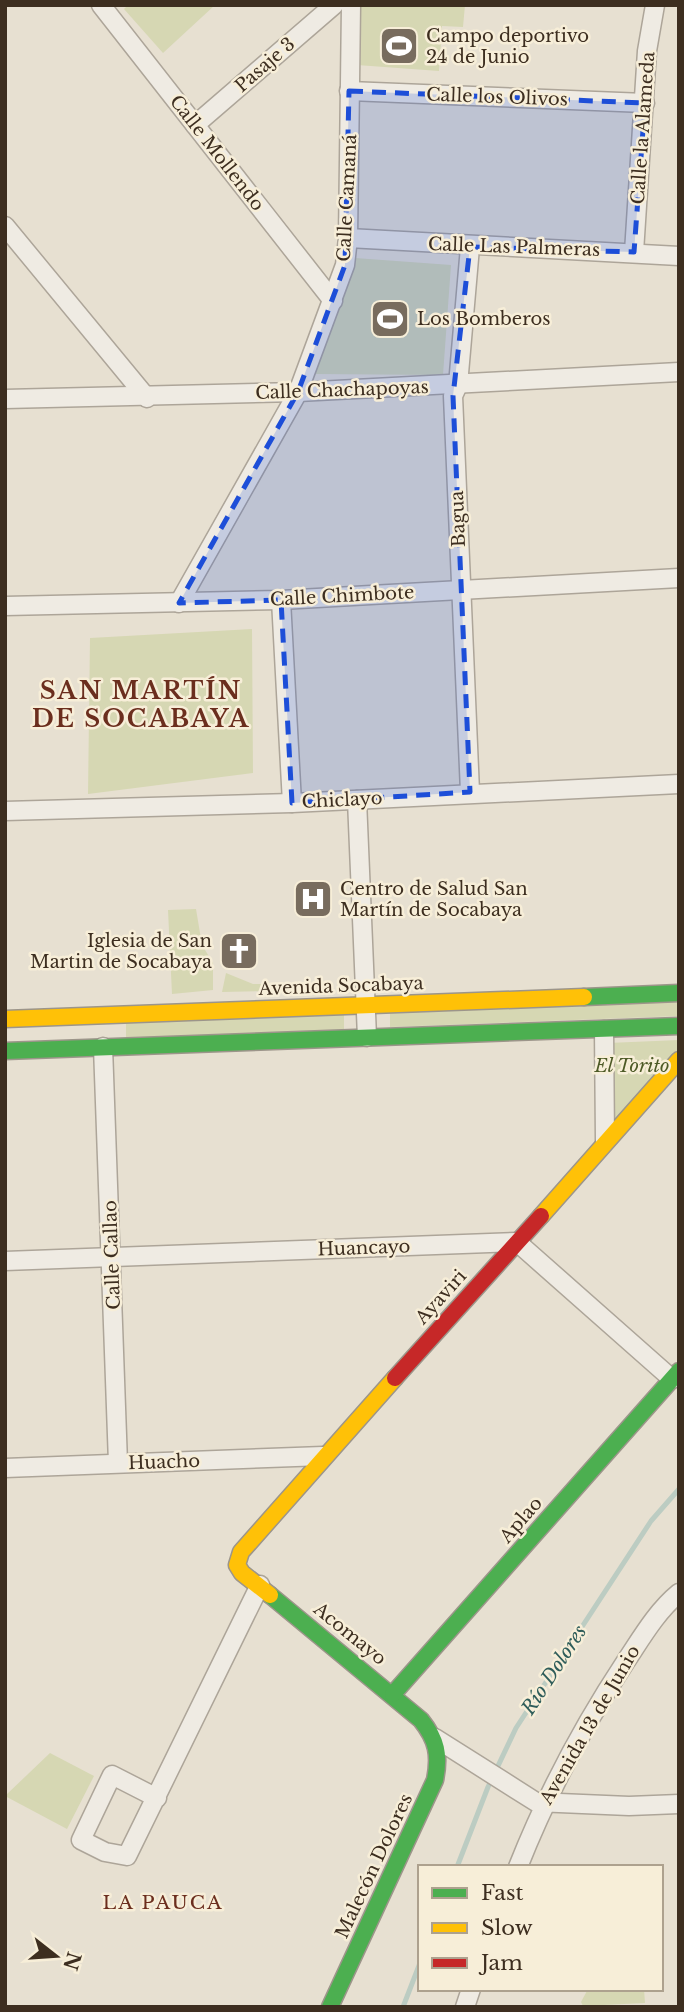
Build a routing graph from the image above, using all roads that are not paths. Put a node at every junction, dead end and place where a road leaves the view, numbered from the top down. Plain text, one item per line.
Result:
1 (101, 5) edge
2 (334, 5) edge
3 (351, 5) edge
4 (654, 5) edge
5 (349, 91) junction
6 (645, 103) junction
7 (195, 125) junction
8 (5, 226) edge
9 (348, 238) junction
10 (470, 247) junction
11 (634, 252) junction
12 (679, 256) edge
13 (333, 301) junction
14 (679, 372) edge
15 (458, 385) junction
16 (298, 392) junction
17 (148, 398) junction
18 (5, 399) edge
19 (679, 578) edge
20 (461, 589) junction
21 (281, 600) junction
22 (179, 603) junction
23 (5, 606) edge
24 (679, 784) edge
25 (470, 792) junction
26 (357, 800) junction
27 (292, 803) junction
28 (5, 811) edge
29 (679, 993) edge
30 (366, 1004) junction
31 (5, 1019) edge
32 (679, 1026) edge
33 (604, 1030) junction
34 (367, 1037) junction
35 (103, 1046) junction
36 (5, 1051) edge
37 (679, 1059) edge
38 (605, 1142) junction
39 (517, 1242) junction
40 (112, 1258) junction
41 (5, 1261) edge
42 (675, 1375) edge
43 (323, 1456) junction
44 (118, 1463) junction
45 (5, 1468) edge
46 (237, 1565) joint
47 (260, 1585) junction
48 (676, 1601) edge
49 (393, 1694) junction
50 (435, 1738) junction
51 (157, 1798) junction
52 (536, 1800) junction
53 (679, 1804) edge
54 (519, 1865) edge
55 (330, 2007) edge

1 - 7 street, Calle Mollendo
2 - 7 street, Pasaje 3
3 - 5 street, Calle Camaná
4 - 6 street, Calle la Alameda
5 - 6 street, Calle los Olivos
5 - 9 street, Calle Camaná
6 - 11 street, Calle la Alameda
7 - 13 street, Calle Mollendo
8 - 17 street
9 - 10 street, Calle Las Palmeras
9 - 13 street, Calle Camaná
10 - 11 street, Calle Las Palmeras
10 - 15 street, Bagua
11 - 12 street, Calle Las Palmeras
13 - 16 street, Calle Camaná
14 - 15 street, Calle Chachapoyas
15 - 16 street, Calle Chachapoyas
15 - 20 street, Bagua
16 - 17 street, Calle Chachapoyas
16 - 22 street, Calle Camaná
17 - 18 street, Calle Chachapoyas
19 - 20 street, Calle Chimbote
20 - 21 street, Calle Chimbote
20 - 25 street, Bagua
21 - 22 street, Calle Chimbote
21 - 27 street
22 - 23 street, Calle Chimbote
24 - 25 street, Chiclayo
25 - 26 street, Chiclayo
26 - 27 street, Chiclayo
26 - 30 street
27 - 28 street, Chiclayo
29 - 30 street, Avenida Socabaya
30 - 31 street, Avenida Socabaya
30 - 34 street
32 - 33 street
33 - 34 street
33 - 38 street
34 - 35 street
35 - 36 street
35 - 40 street, Calle Callao
37 - 38 street, Ayaviri
38 - 39 street, Ayaviri
39 - 40 street, Huancayo
39 - 42 street
39 - 43 street, Ayaviri
40 - 41 street, Huancayo
40 - 44 street, Calle Callao
42 - 49 street, Aplao
43 - 44 street, Huacho
43 - 46 street, Ayaviri
44 - 45 street, Huacho
46 - 47 street, Acomayo
47 - 49 street, Acomayo
47 - 51 street
48 - 52 street, Avenida 13 de Junio
49 - 50 street, Acomayo
50 - 52 street
50 - 55 street, Malecón Dolores
51 - 51 street
52 - 53 street
52 - 54 street, Avenida 13 de Junio

